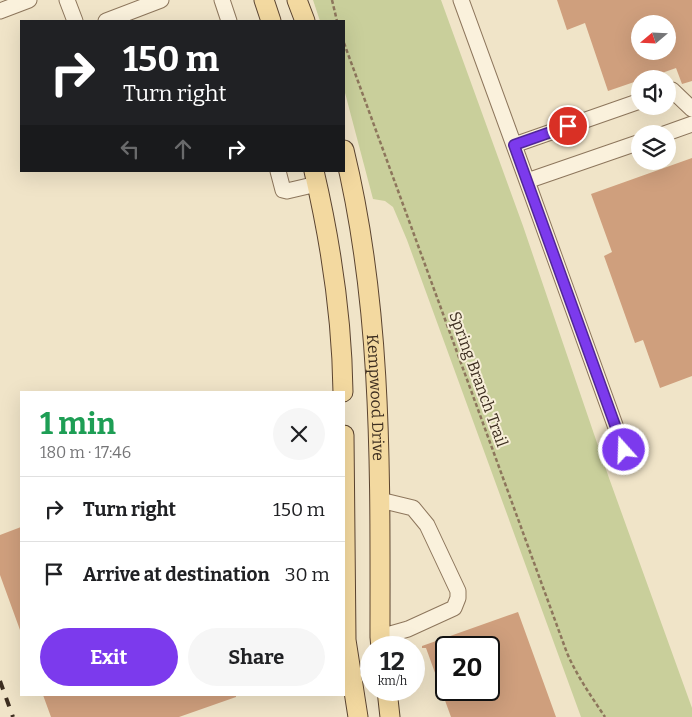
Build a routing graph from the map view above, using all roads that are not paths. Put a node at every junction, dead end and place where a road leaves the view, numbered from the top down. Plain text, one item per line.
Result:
1 (29, 0) edge
2 (67, 0) edge
3 (161, 0) edge
4 (222, 0) edge
5 (264, 0) edge
6 (297, 0) edge
7 (461, 0) edge
8 (0, 11) edge
9 (75, 20) edge
10 (109, 20) edge
11 (229, 20) edge
12 (271, 20) edge
13 (305, 20) edge
14 (676, 94) edge
15 (631, 104) edge
16 (692, 109) edge
17 (692, 124) edge
18 (676, 130) edge
19 (514, 145) junction
20 (631, 145) edge
21 (345, 154) edge
22 (278, 172) edge
23 (315, 177) edge
24 (527, 181) junction
25 (343, 391) edge
26 (624, 450) dead end
27 (380, 500) junction
28 (345, 538) edge
29 (381, 636) edge
30 (393, 636) edge
31 (388, 701) edge
32 (358, 717) edge
33 (390, 717) edge

1 - 8 street
2 - 9 street
3 - 10 street
4 - 11 street
5 - 12 main road
6 - 13 main road
7 - 19 street
14 - 16 street
15 - 19 street
17 - 18 street
19 - 24 street
20 - 24 street
21 - 27 main road, Kempwood Drive
22 - 23 street
23 - 25 main road, Kempwood Drive
24 - 26 street
27 - 29 main road, Kempwood Drive
27 - 30 street
28 - 32 main road
31 - 33 main road

